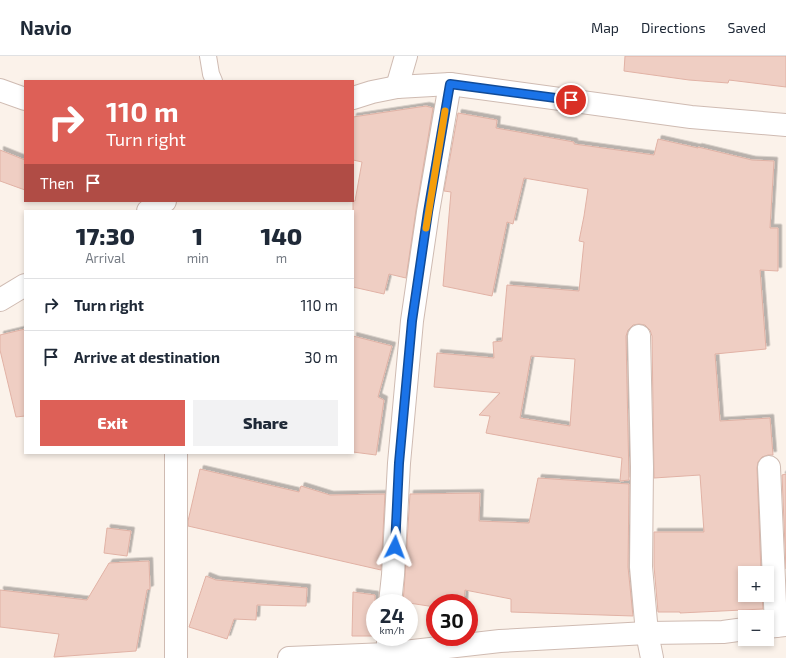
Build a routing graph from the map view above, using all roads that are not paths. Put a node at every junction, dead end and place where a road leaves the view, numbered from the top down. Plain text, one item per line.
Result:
1 (208, 56) edge
2 (406, 56) edge
3 (214, 80) edge
4 (450, 84) junction
5 (397, 87) junction
6 (0, 90) edge
7 (354, 98) edge
8 (24, 99) edge
9 (786, 125) edge
10 (24, 286) edge
11 (0, 300) edge
12 (639, 336) dead end
13 (176, 454) edge
14 (769, 467) dead end
15 (391, 594) edge
16 (776, 626) edge
17 (738, 631) edge
18 (647, 633) junction
19 (388, 650) edge
20 (652, 656) edge
21 (176, 658) edge
22 (289, 658) edge

1 - 3 lane
2 - 5 street
4 - 5 street
4 - 9 street
4 - 15 street
5 - 7 street
6 - 8 street
10 - 11 street
12 - 18 street
13 - 21 street
14 - 16 street
17 - 18 street
18 - 19 street
18 - 20 street
19 - 22 street

